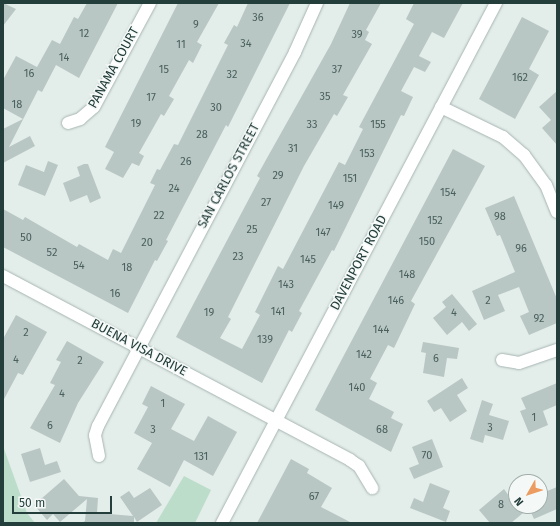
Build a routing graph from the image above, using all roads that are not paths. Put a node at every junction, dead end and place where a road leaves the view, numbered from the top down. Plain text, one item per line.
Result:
1 (150, 3) edge
2 (317, 3) edge
3 (496, 3) edge
4 (441, 107) junction
5 (68, 123) dead end
6 (557, 212) edge
7 (4, 278) edge
8 (139, 348) junction
9 (557, 350) edge
10 (502, 360) dead end
11 (275, 420) junction
12 (99, 456) dead end
13 (372, 488) dead end
14 (222, 523) edge

1 - 5 street, PANAMA COURT
2 - 8 street, SAN CARLOS STREET
3 - 4 street, DAVENPORT ROAD
4 - 6 street
4 - 11 street, DAVENPORT ROAD
7 - 8 street, BUENA VISA DRIVE
8 - 11 street, BUENA VISA DRIVE
8 - 12 street, SAN CARLOS STREET
9 - 10 street
11 - 13 street, BUENA VISA DRIVE
11 - 14 street, DAVENPORT ROAD

